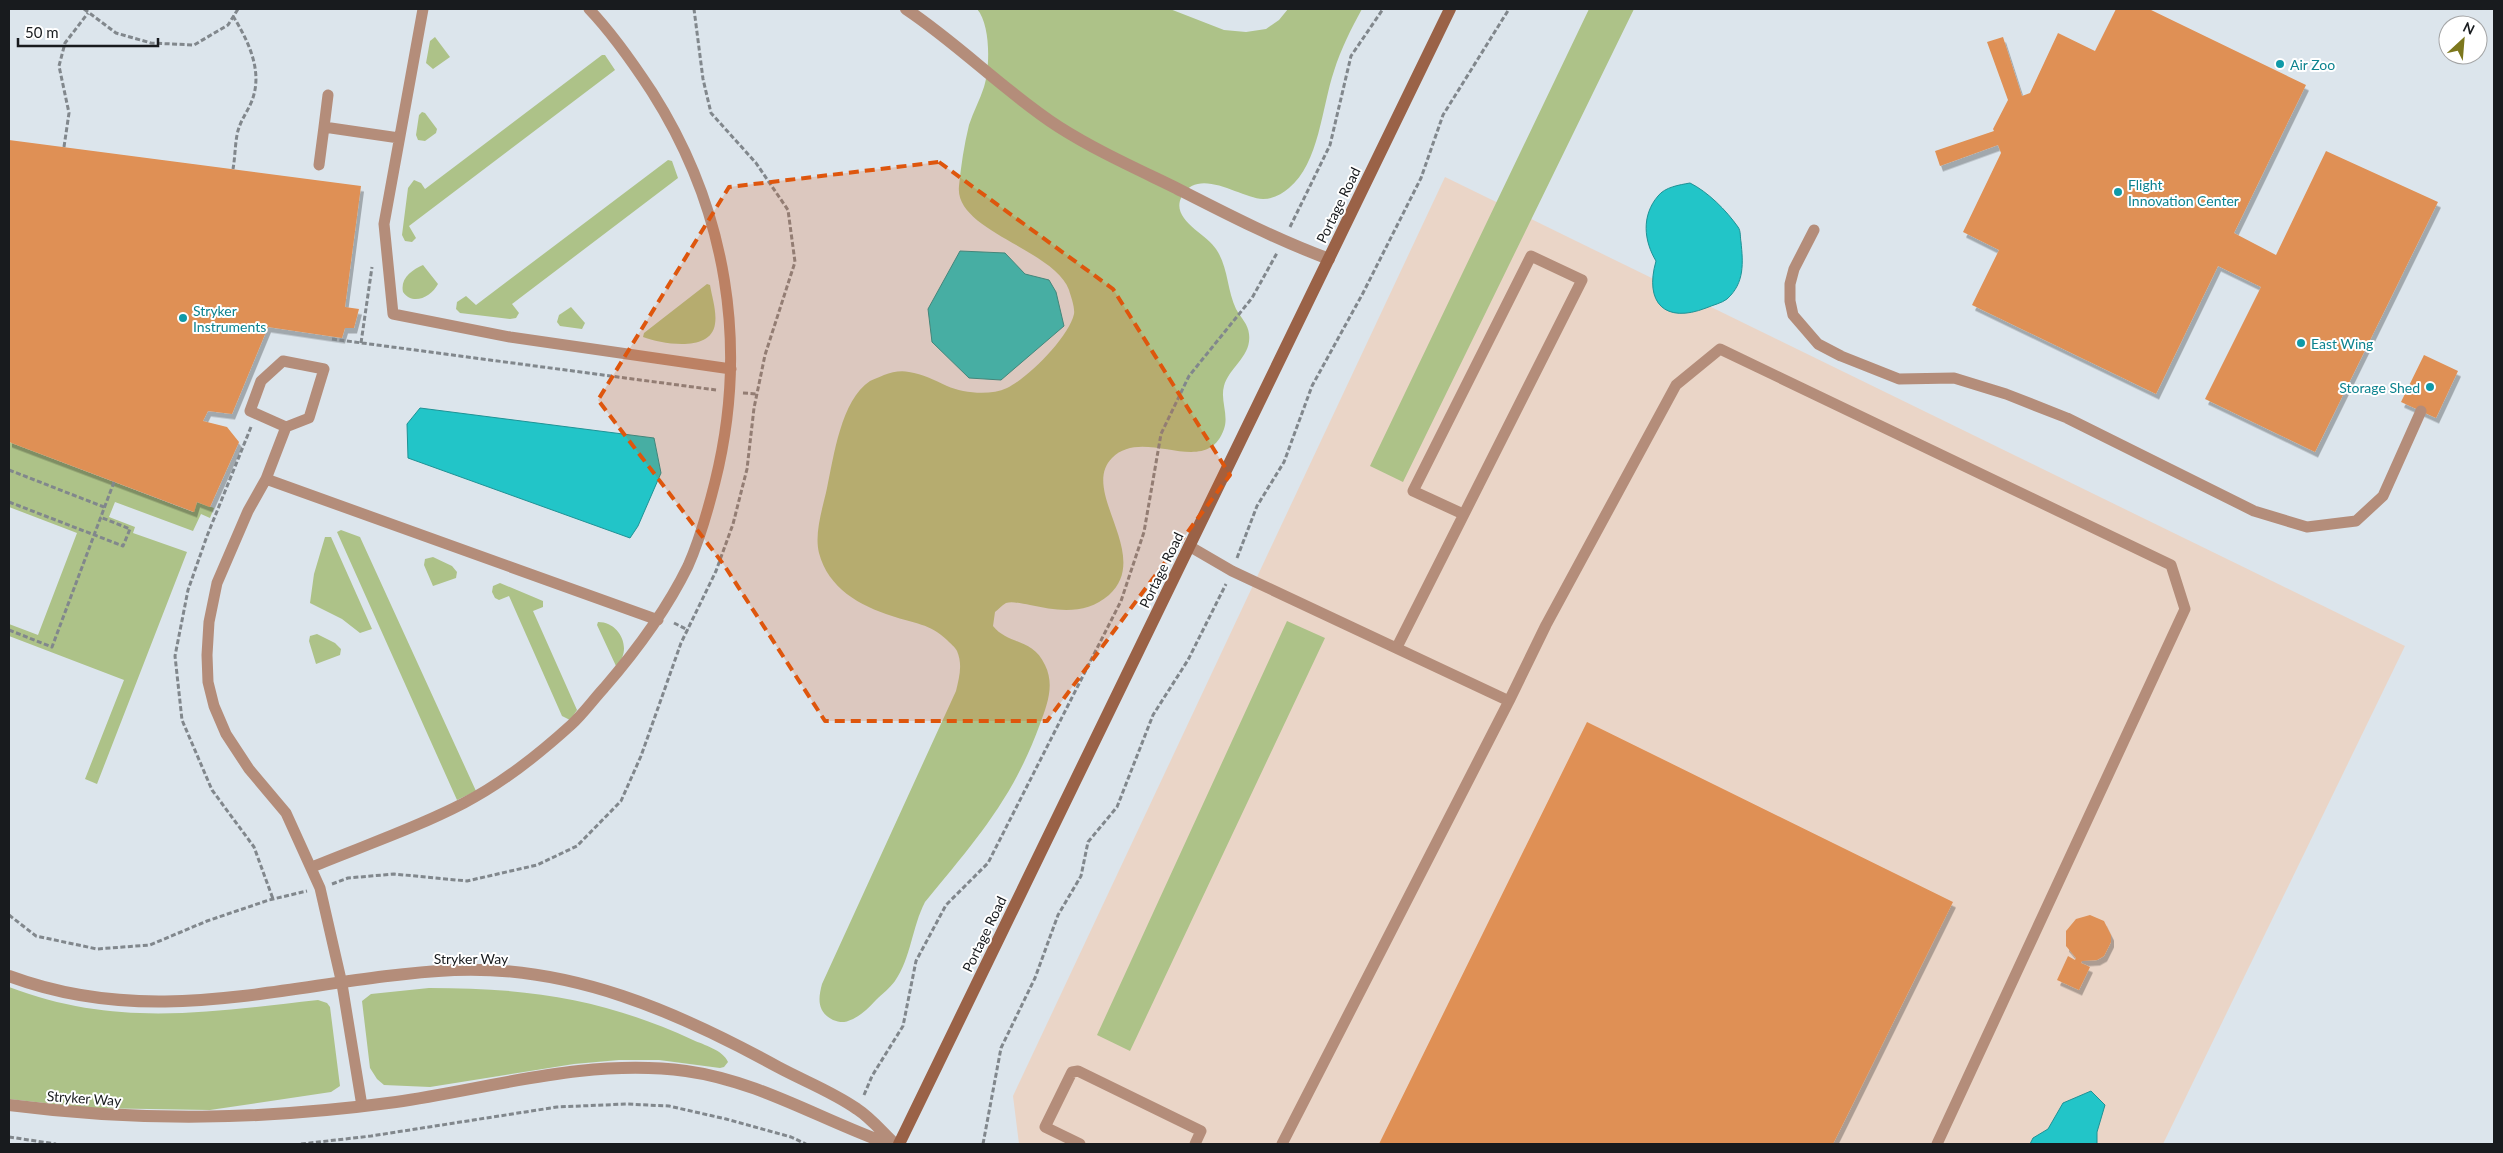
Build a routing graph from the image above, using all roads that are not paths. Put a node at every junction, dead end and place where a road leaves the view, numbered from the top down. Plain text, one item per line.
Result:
1 (423, 9) edge
2 (588, 9) edge
3 (906, 9) edge
4 (1450, 9) edge
5 (328, 95) dead end
6 (324, 127) junction
7 (399, 138) junction
8 (319, 165) dead end
9 (1814, 230) dead end
10 (1329, 258) junction
11 (731, 369) junction
12 (2421, 412) dead end
13 (286, 427) junction
14 (266, 479) junction
15 (1463, 514) junction
16 (1189, 546) junction
17 (658, 620) junction
18 (1398, 647) junction
19 (1509, 701) junction
20 (312, 867) junction
21 (9, 976) edge
22 (342, 984) junction
23 (9, 1105) edge
24 (362, 1106) junction
25 (889, 1144) edge
26 (895, 1144) edge
27 (899, 1144) edge
28 (1080, 1144) edge
29 (1194, 1144) edge
30 (1282, 1144) edge
31 (1937, 1144) edge

1 - 7 lane
2 - 11 lane
3 - 10 street
4 - 10 main road, Portage Road
5 - 6 lane
6 - 7 lane
6 - 8 lane
7 - 11 lane
9 - 12 lane
10 - 16 main road, Portage Road
11 - 17 lane
13 - 13 lane
13 - 14 lane
14 - 17 lane
14 - 20 lane
15 - 15 lane
15 - 18 lane
16 - 18 lane
16 - 27 main road, Portage Road
17 - 20 lane
18 - 19 lane
19 - 30 lane
19 - 31 lane
20 - 22 lane
21 - 22 street, Stryker Way
22 - 24 lane
22 - 26 street, Stryker Way
23 - 24 street, Stryker Way
24 - 25 street, Stryker Way
28 - 29 lane

